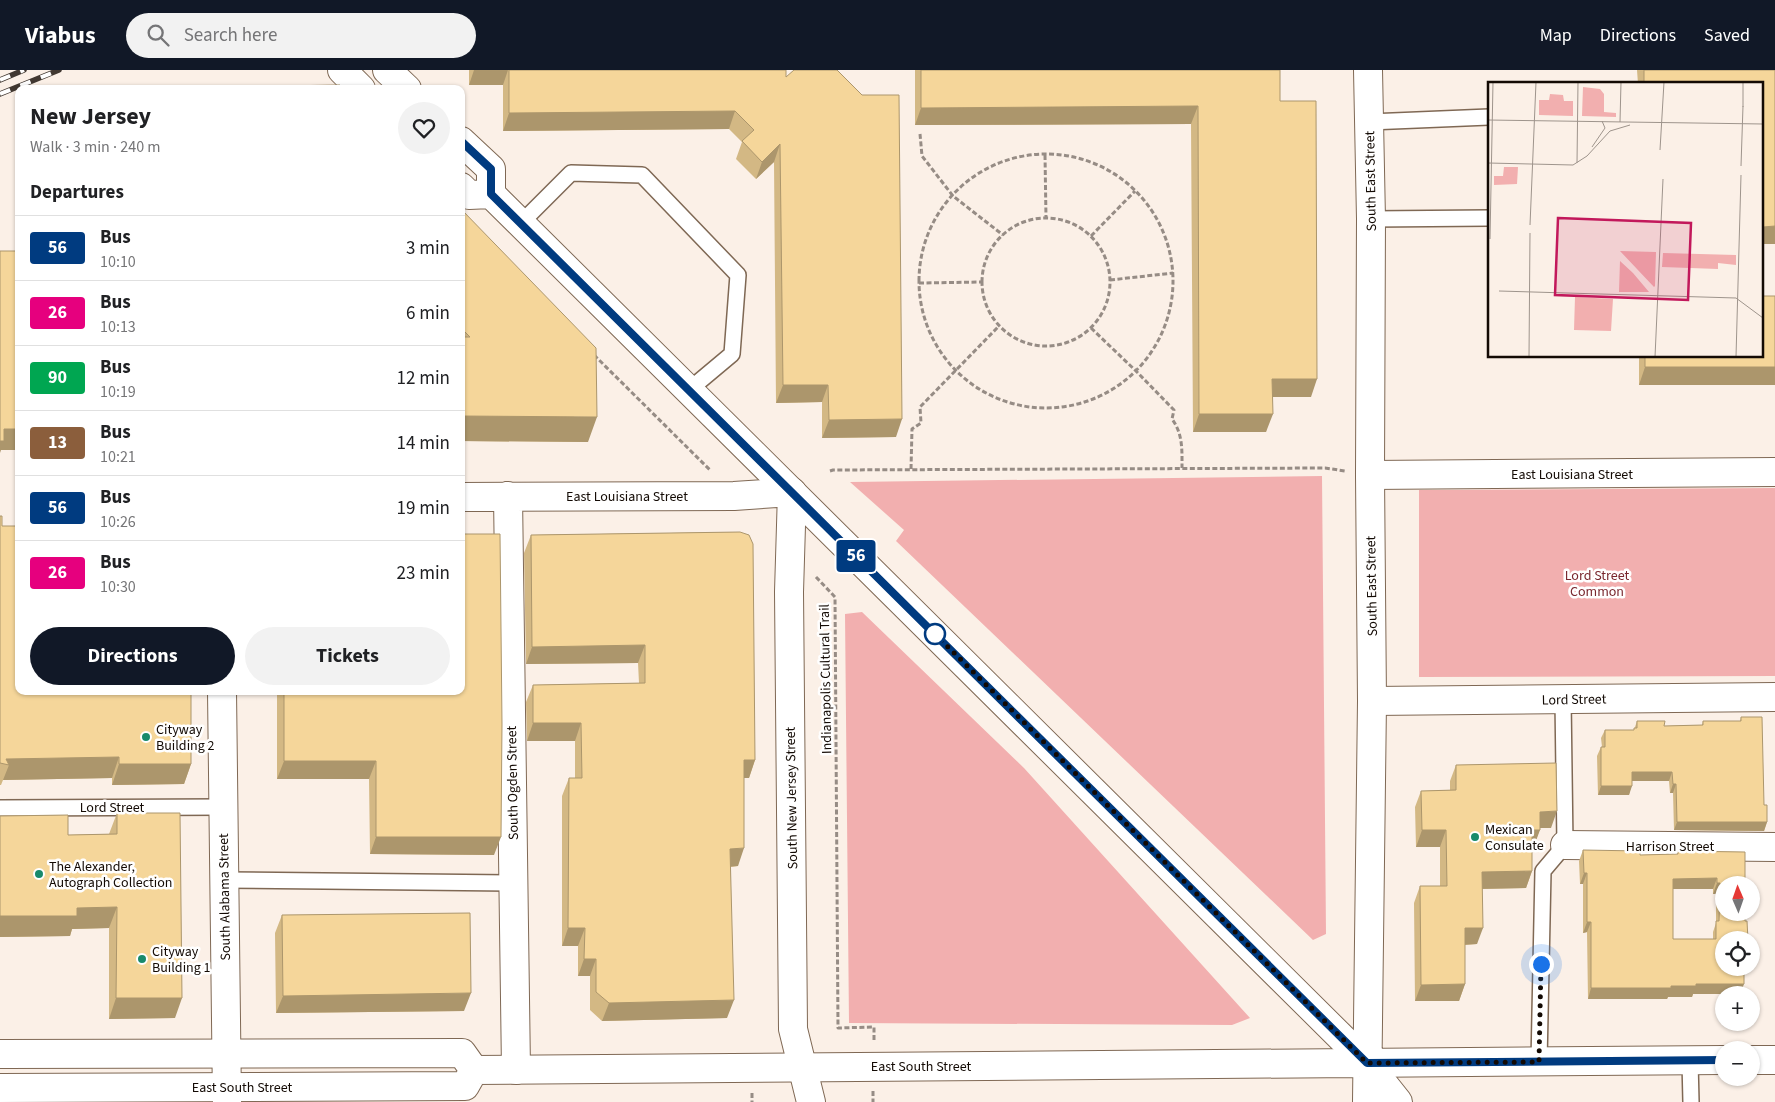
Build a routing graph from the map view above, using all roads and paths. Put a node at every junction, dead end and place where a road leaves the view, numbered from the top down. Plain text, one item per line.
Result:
1 (342, 70) edge
2 (387, 70) edge
3 (1368, 70) edge
4 (357, 85) edge
5 (403, 85) edge
6 (1488, 117) edge
7 (1369, 122) junction
8 (920, 134) dead end
9 (465, 145) edge
10 (1045, 155) junction
11 (1135, 190) junction
12 (465, 191) edge
13 (491, 194) junction
14 (953, 196) junction
15 (1046, 218) junction
16 (1488, 218) edge
17 (1371, 219) junction
18 (521, 223) junction
19 (1003, 235) junction
20 (1090, 236) junction
21 (1173, 273) junction
22 (1110, 280) junction
23 (919, 282) junction
24 (982, 282) junction
25 (1000, 326) junction
26 (1091, 328) junction
27 (592, 353) edge
28 (956, 371) junction
29 (1136, 371) junction
30 (689, 390) junction
31 (1182, 468) junction
32 (911, 469) junction
33 (830, 471) dead end
34 (1775, 472) edge
35 (1370, 475) junction
36 (792, 492) junction
37 (508, 496) junction
38 (734, 496) junction
39 (465, 497) edge
40 (791, 553) junction
41 (222, 695) edge
42 (1775, 697) edge
43 (1563, 699) junction
44 (1372, 701) junction
45 (223, 806) junction
46 (0, 808) edge
47 (1564, 845) junction
48 (1775, 847) edge
49 (224, 880) junction
50 (514, 883) junction
51 (0, 1054) edge
52 (226, 1054) junction
53 (1715, 1060) edge
54 (1760, 1060) edge
55 (1775, 1060) edge
56 (1690, 1061) junction
57 (1539, 1062) junction
58 (1367, 1063) junction
59 (873, 1066) junction
60 (803, 1068) junction
61 (474, 1070) junction
62 (516, 1070) junction
63 (0, 1088) edge
64 (227, 1095) edge
65 (810, 1102) edge
66 (873, 1102) edge
67 (1366, 1102) edge
68 (1398, 1102) edge
69 (1690, 1102) edge

1 - 4 street
2 - 5 street
3 - 7 street, South East Street
6 - 7 lane
7 - 17 street, South East Street
8 - 14 path
9 - 13 street
10 - 11 path
10 - 14 path
10 - 15 path
11 - 20 path
11 - 21 path
12 - 13 street
13 - 18 street
14 - 19 path
14 - 23 path
15 - 19 path
15 - 20 path
16 - 17 lane
17 - 35 street, South East Street
18 - 30 street
18 - 30 lane
19 - 24 path
20 - 22 path
21 - 22 path
21 - 29 path
22 - 26 path
23 - 24 path
23 - 28 path
24 - 25 path
25 - 26 path
25 - 28 path
26 - 29 path
27 - 38 path
28 - 29 path
28 - 32 path
29 - 31 path
30 - 36 street
31 - 32 path
31 - 35 path
32 - 33 path
34 - 35 street, East Louisiana Street
35 - 44 street, South East Street
36 - 38 street, East Louisiana Street
36 - 40 street, South New Jersey Street
36 - 58 street
37 - 38 street, East Louisiana Street
37 - 39 street, East Louisiana Street
37 - 50 street, South Ogden Street
40 - 59 path, Indianapolis Cultural Trail
40 - 60 street, South New Jersey Street
41 - 45 street, South Alabama Street
42 - 43 street, Lord Street
43 - 44 street, Lord Street
43 - 47 lane
44 - 58 street, South East Street
45 - 46 lane, Lord Street
45 - 49 street, South Alabama Street
47 - 48 street, Harrison Street
47 - 57 lane
49 - 50 lane
49 - 52 street, South Alabama Street
50 - 62 street, South Ogden Street
51 - 52 street
52 - 61 street
52 - 64 street, South Alabama Street
53 - 56 street, East South Street
54 - 55 street
56 - 57 street, East South Street
56 - 69 lane
57 - 58 street, East South Street
58 - 59 street, East South Street
58 - 67 street, South East Street
58 - 68 street
59 - 60 street, East South Street
59 - 66 path, Indianapolis Cultural Trail
60 - 62 street, East South Street
60 - 65 street, South New Jersey Street
61 - 62 street, East South Street
61 - 64 street, East South Street
63 - 64 street, East South Street

